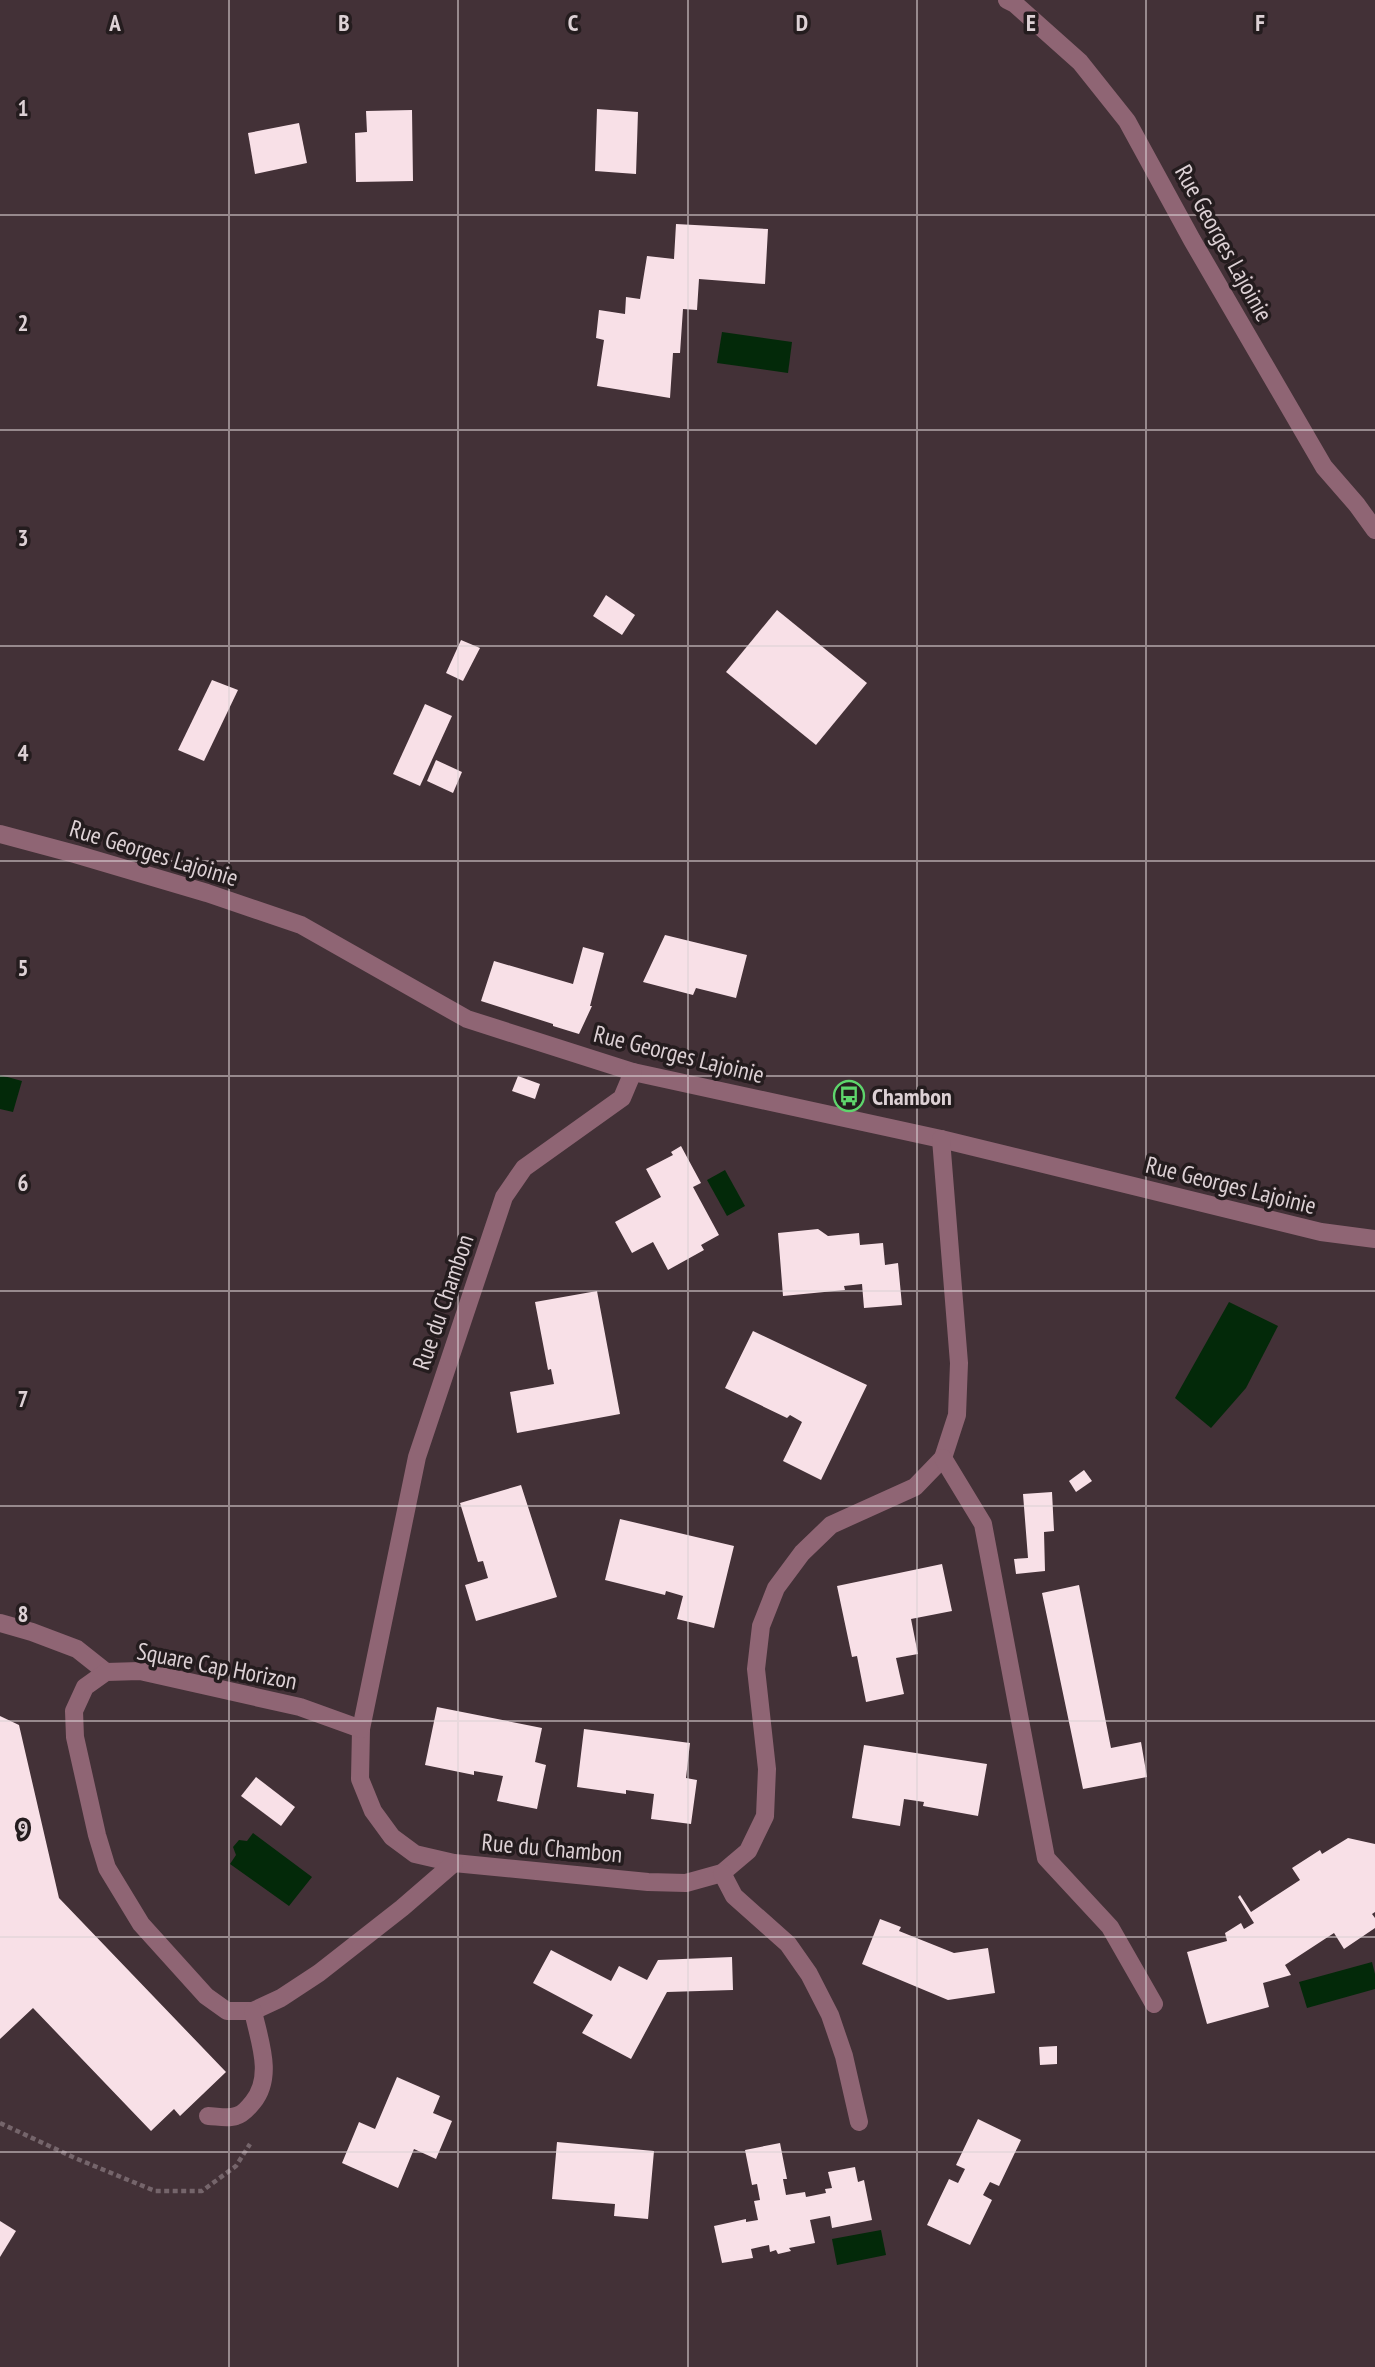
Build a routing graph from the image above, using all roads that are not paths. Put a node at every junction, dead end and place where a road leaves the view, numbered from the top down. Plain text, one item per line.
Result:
1 (1007, 0) edge
2 (1375, 530) edge
3 (0, 834) edge
4 (633, 1072) junction
5 (941, 1139) junction
6 (1375, 1239) edge
7 (943, 1458) junction
8 (0, 1623) edge
9 (106, 1672) junction
10 (361, 1730) junction
11 (454, 1863) junction
12 (722, 1873) junction
13 (1154, 2004) dead end
14 (253, 2011) junction
15 (208, 2116) dead end
16 (859, 2122) dead end

1 - 2 street, Rue Georges Lajoinie
3 - 4 street, Rue Georges Lajoinie
4 - 5 street, Rue Georges Lajoinie
4 - 10 street, Rue du Chambon
5 - 6 street, Rue Georges Lajoinie
5 - 7 street, Rue du Chambon
7 - 12 street, Rue du Chambon
7 - 13 street
8 - 9 street
9 - 10 street, Square Cap Horizon
9 - 14 street, Square Cap Horizon
10 - 11 street, Rue du Chambon
11 - 12 street, Rue du Chambon
11 - 14 street
12 - 16 street
14 - 15 street

